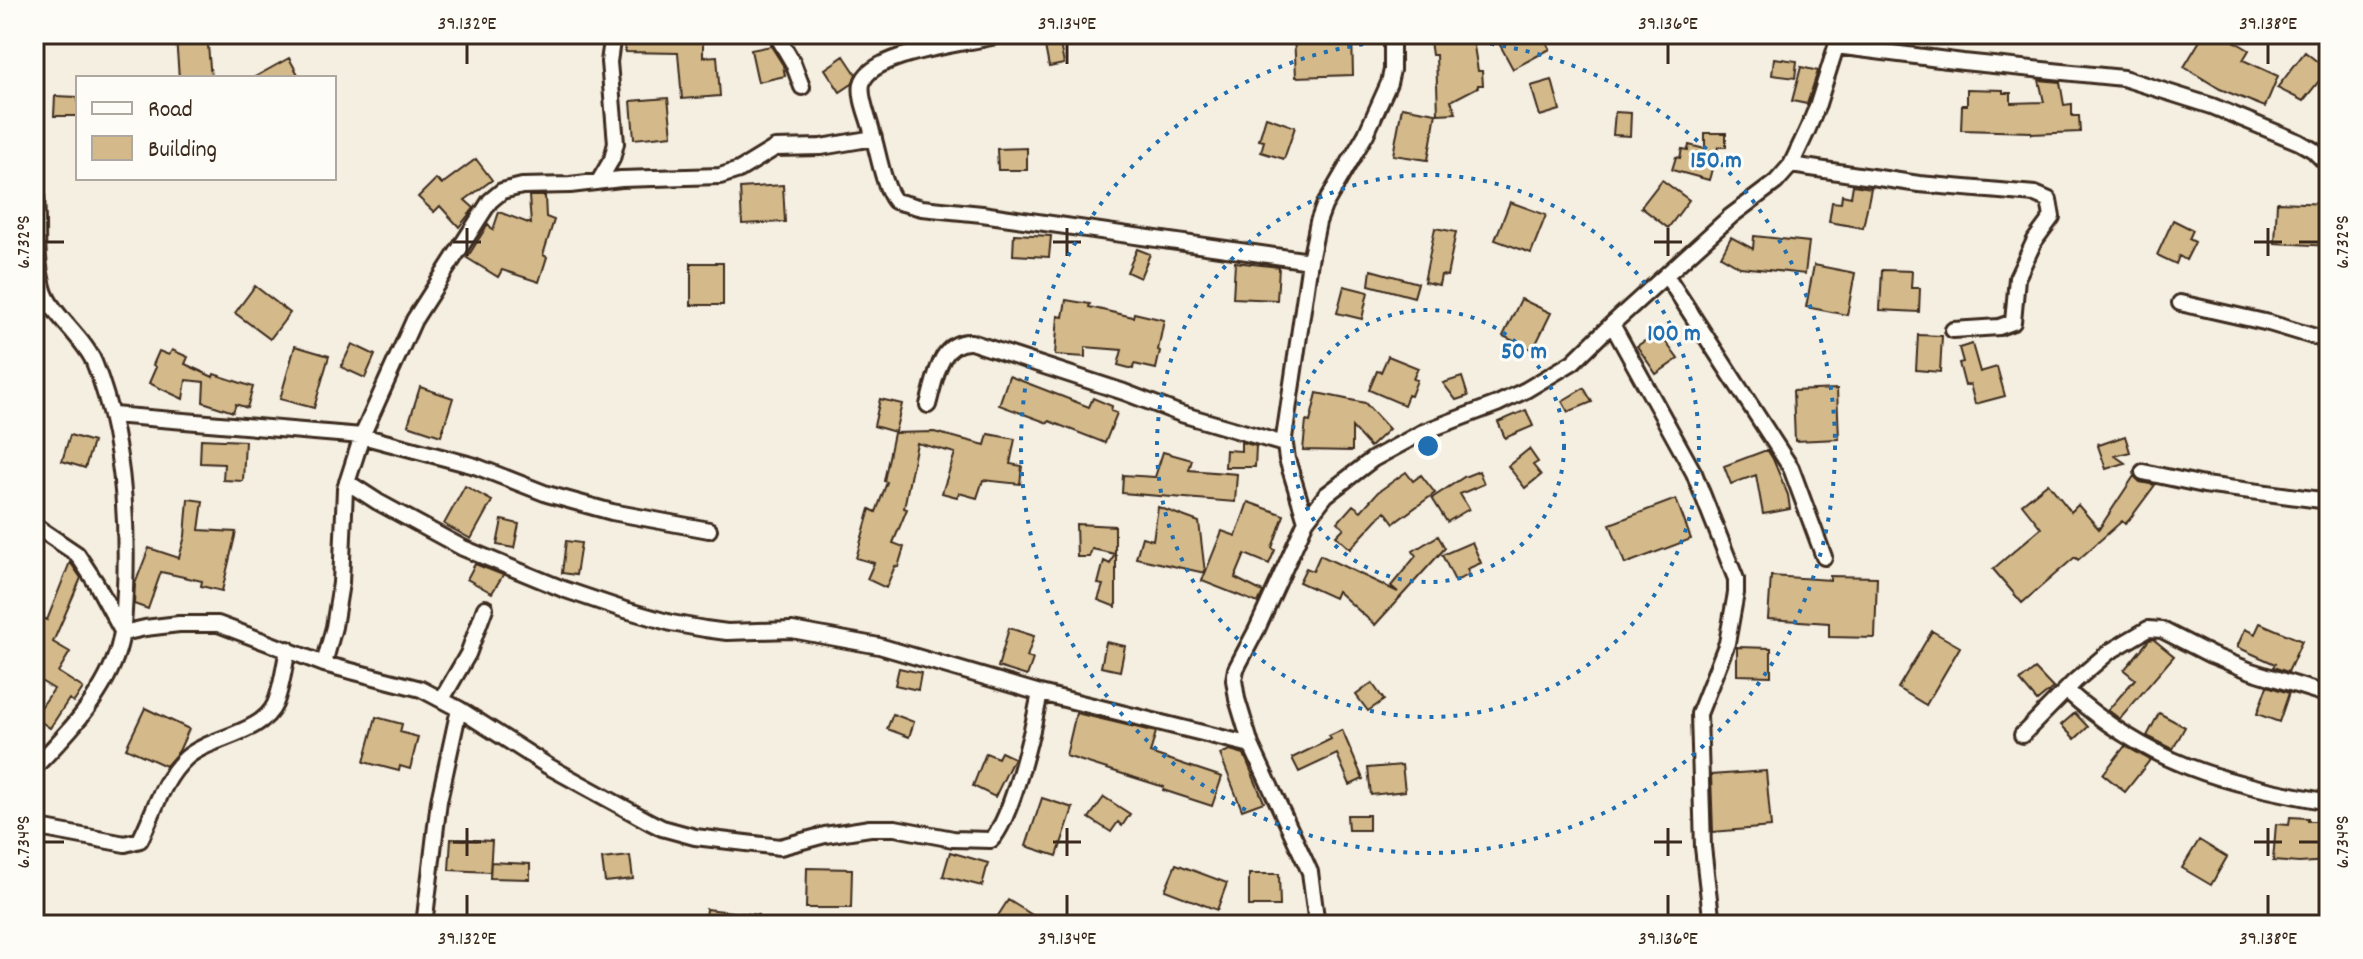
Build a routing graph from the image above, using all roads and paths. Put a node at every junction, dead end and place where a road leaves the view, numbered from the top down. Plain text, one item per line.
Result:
1 (613, 34) edge
2 (776, 34) edge
3 (1003, 34) edge
4 (1392, 34) edge
5 (1838, 40) edge
6 (802, 87) dead end
7 (34, 129) edge
8 (874, 138) junction
9 (1791, 165) junction
10 (2329, 166) edge
11 (599, 181) junction
12 (1310, 261) junction
13 (1666, 275) junction
14 (41, 303) edge
15 (2180, 303) dead end
16 (1612, 324) junction
17 (1953, 330) dead end
18 (2329, 341) edge
19 (928, 405) dead end
20 (113, 415) junction
21 (362, 436) junction
22 (1284, 444) junction
23 (2143, 472) dead end
24 (347, 482) junction
25 (2329, 501) edge
26 (1306, 521) junction
27 (34, 525) edge
28 (709, 530) dead end
29 (1824, 557) dead end
30 (485, 608) dead end
31 (123, 633) junction
32 (288, 649) junction
33 (324, 664) junction
34 (2066, 690) junction
35 (1040, 693) junction
36 (2329, 695) edge
37 (442, 699) junction
38 (459, 709) junction
39 (2022, 735) dead end
40 (1251, 745) junction
41 (34, 768) edge
42 (2329, 802) edge
43 (34, 827) edge
44 (424, 925) edge
45 (1317, 925) edge
46 (1712, 925) edge

1 - 11 street
2 - 6 street
3 - 8 street
4 - 12 street
5 - 9 street
5 - 10 street
7 - 14 street
8 - 11 street
8 - 12 street
9 - 13 street
9 - 17 street
11 - 21 street
12 - 22 street
13 - 16 street
13 - 29 street
14 - 20 street
15 - 18 street
16 - 26 street
16 - 46 street
19 - 22 street
20 - 21 street
20 - 31 street
21 - 24 street
21 - 28 street
22 - 26 street
23 - 25 street
24 - 33 street
24 - 35 street
26 - 40 street
27 - 31 street
30 - 37 street
31 - 32 street
31 - 41 street
32 - 33 street
32 - 43 street
33 - 37 street
34 - 36 street
34 - 39 street
34 - 42 street
35 - 38 street
35 - 40 street
37 - 38 street
38 - 44 street
40 - 45 street

